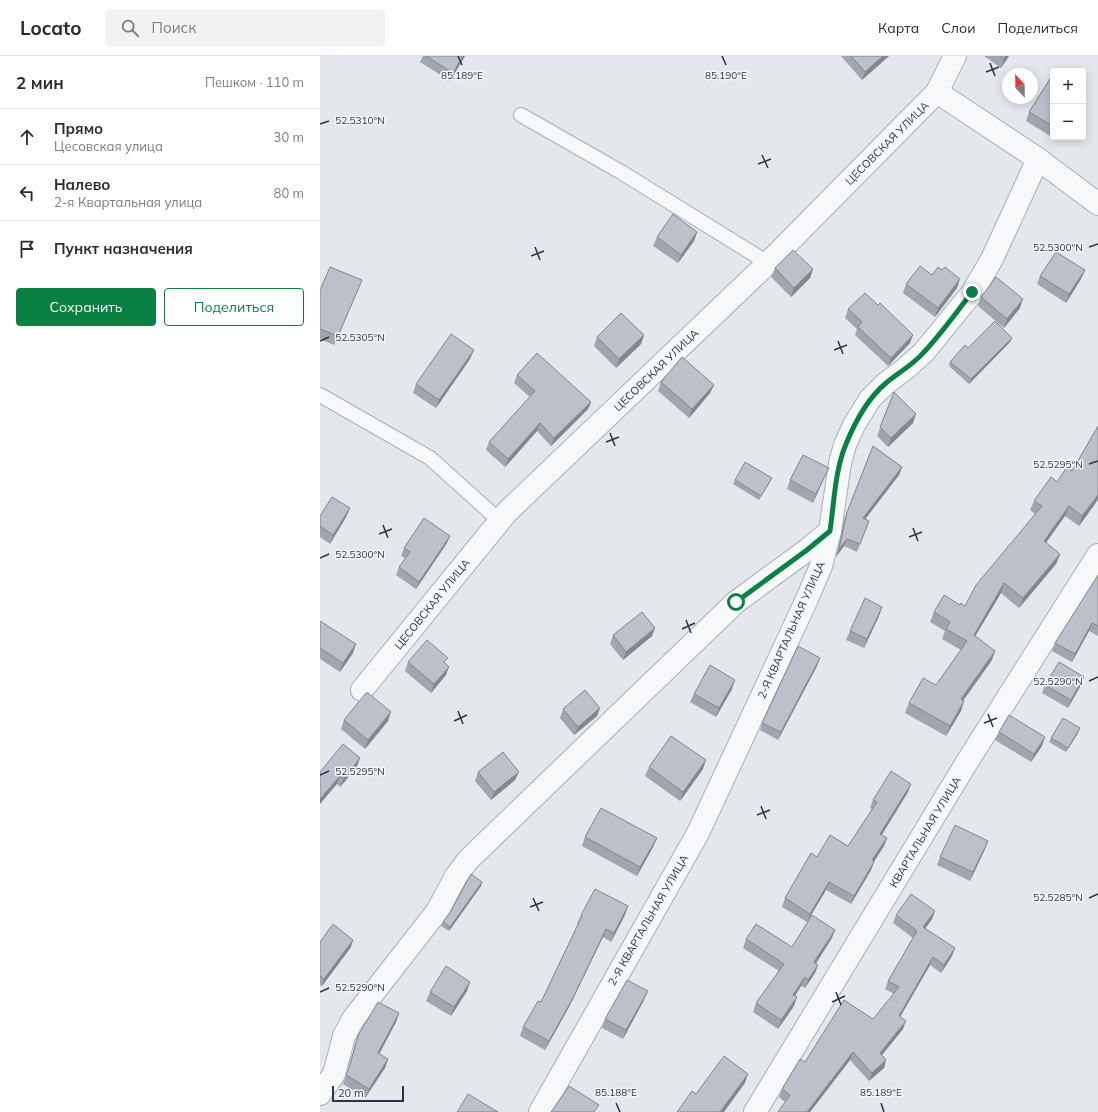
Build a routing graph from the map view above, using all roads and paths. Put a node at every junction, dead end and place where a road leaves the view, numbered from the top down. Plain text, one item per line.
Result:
1 (955, 56) edge
2 (938, 92) junction
3 (521, 115) dead end
4 (1038, 160) junction
5 (1098, 204) edge
6 (768, 263) junction
7 (320, 395) edge
8 (500, 521) junction
9 (830, 531) junction
10 (1098, 555) edge
11 (362, 690) dead end
12 (320, 1094) edge
13 (540, 1112) edge
14 (755, 1112) edge

1 - 2 street, ЦЕСОВСКАЯ УЛИЦА
2 - 4 street
2 - 6 street, ЦЕСОВСКАЯ УЛИЦА
3 - 6 lane
4 - 5 street
4 - 9 street, 2-Я КВАРТАЛЬНАЯ УЛИЦА
6 - 8 street, ЦЕСОВСКАЯ УЛИЦА
7 - 8 lane
8 - 11 street, ЦЕСОВСКАЯ УЛИЦА
9 - 12 street
9 - 13 street, 2-Я КВАРТАЛЬНАЯ УЛИЦА
10 - 14 street, КВАРТАЛЬНАЯ УЛИЦА

